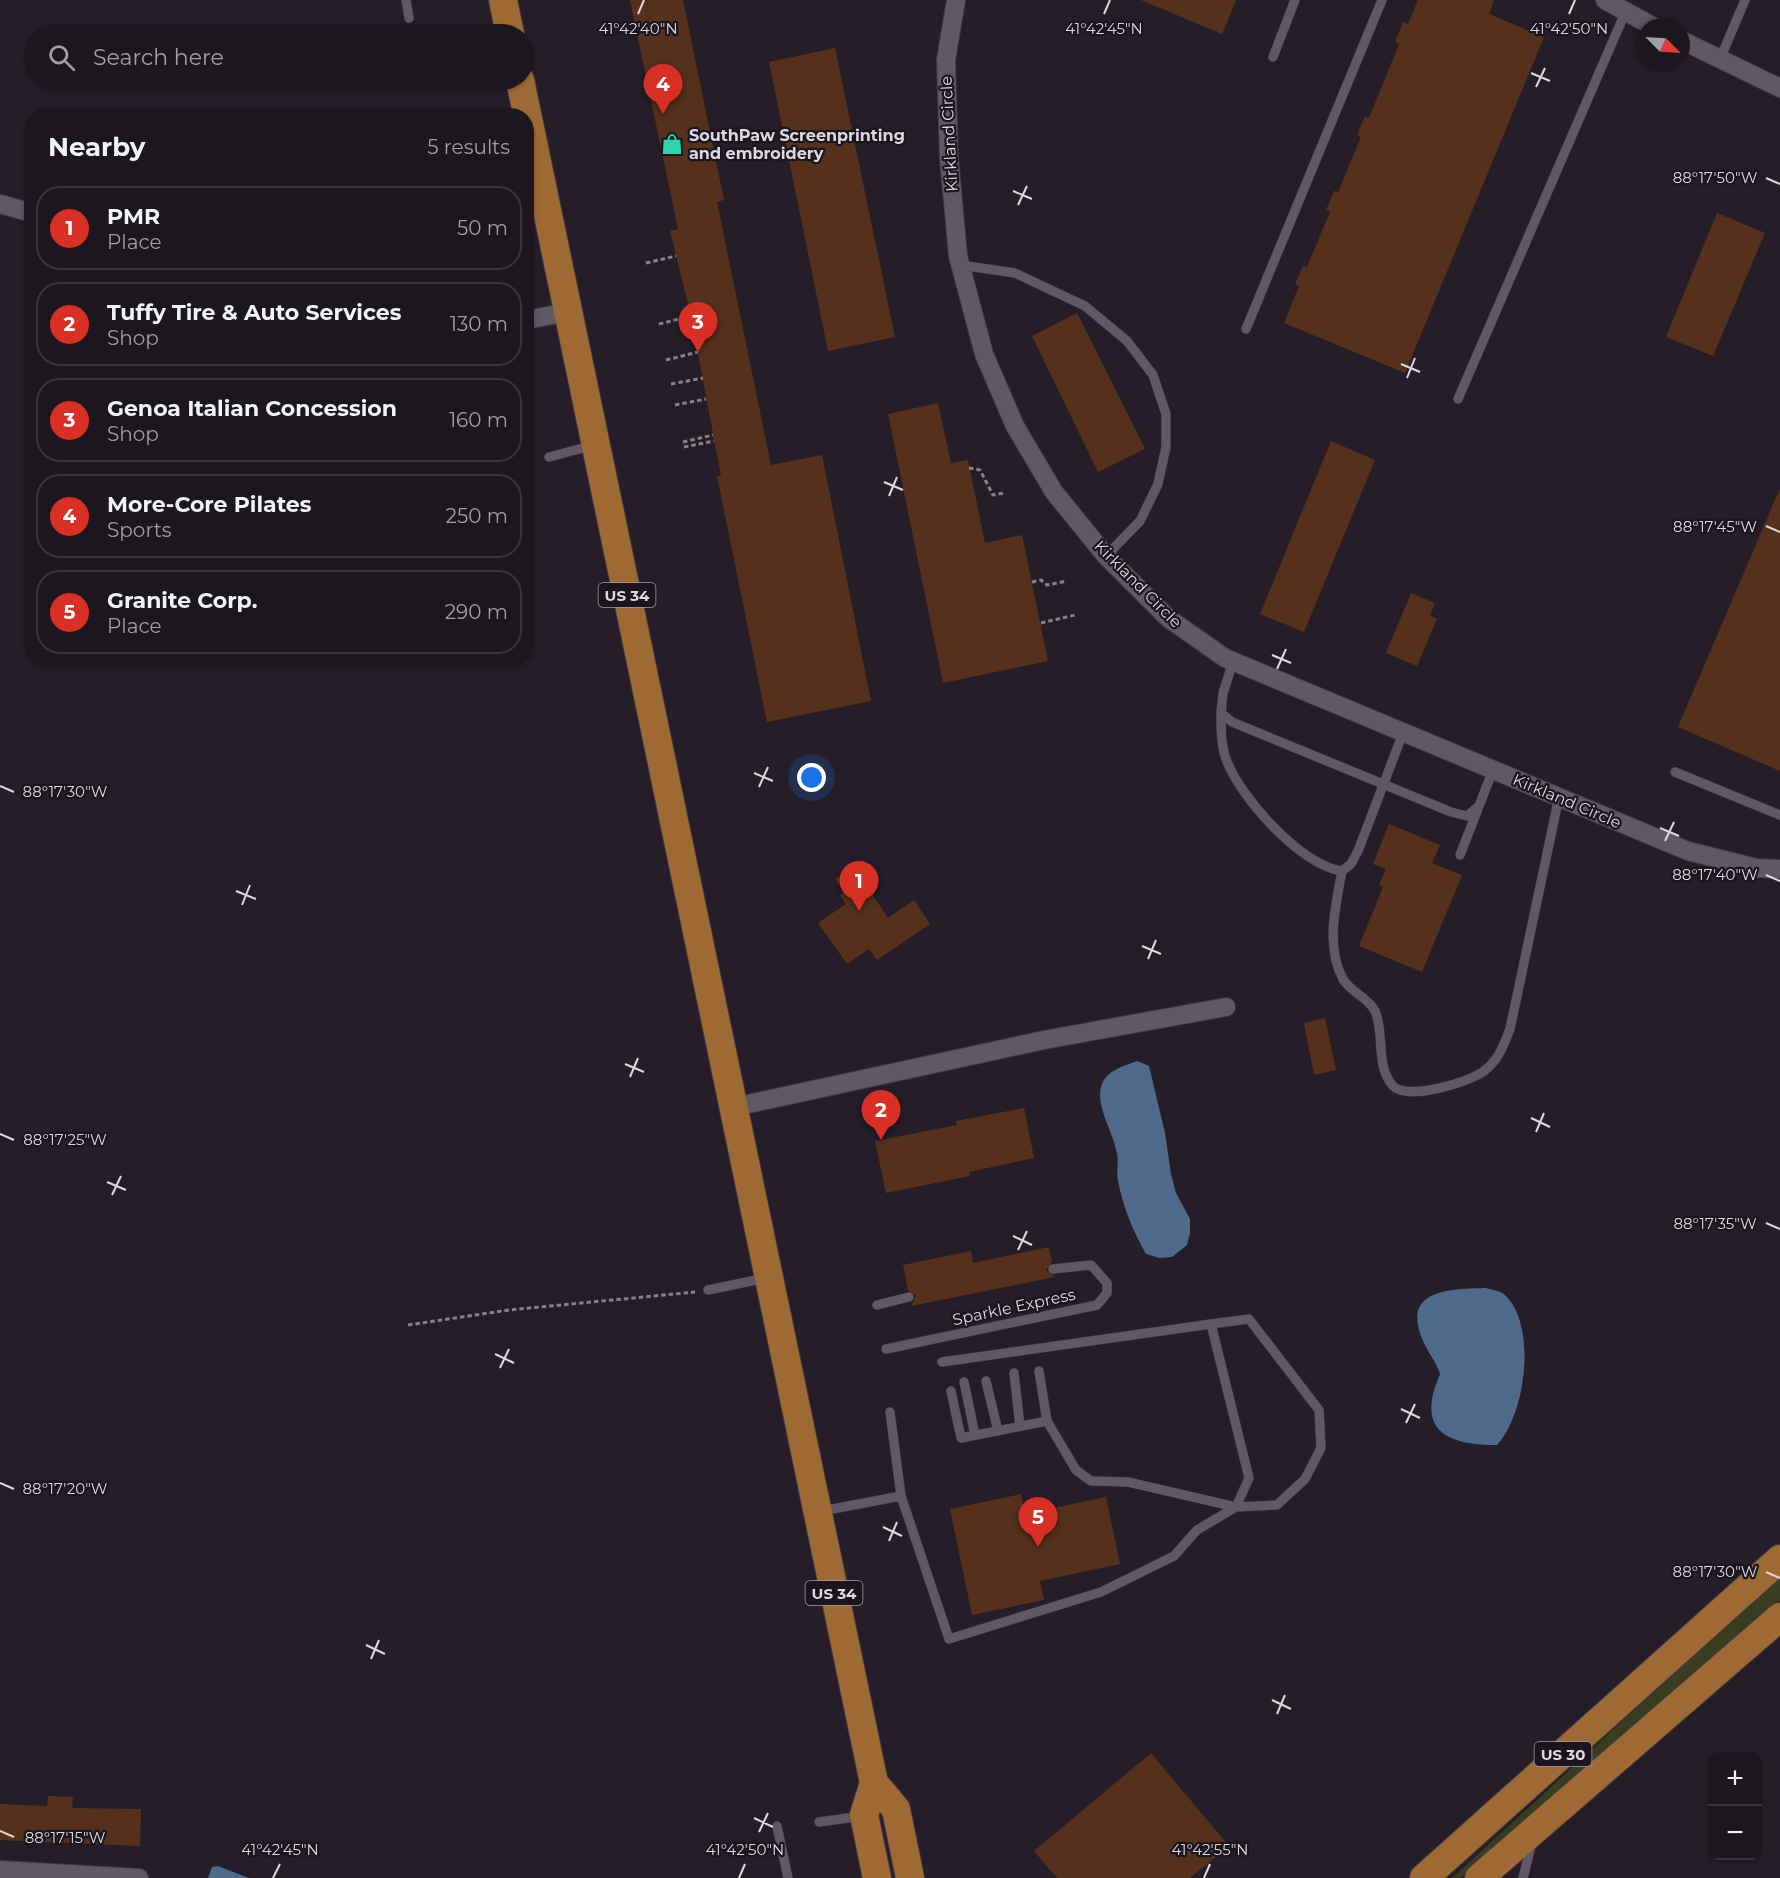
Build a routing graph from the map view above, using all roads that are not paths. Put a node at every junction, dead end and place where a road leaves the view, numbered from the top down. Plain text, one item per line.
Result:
1 (405, 0) edge
2 (503, 0) edge
3 (956, 0) edge
4 (1295, 0) edge
5 (1382, 0) edge
6 (1605, 0) edge
7 (1745, 0) edge
8 (1625, 13) junction
9 (409, 18) dead end
10 (1636, 18) edge
11 (508, 24) edge
12 (1690, 44) edge
13 (1273, 57) dead end
14 (1720, 59) junction
15 (1780, 88) edge
16 (521, 90) edge
17 (524, 108) edge
18 (534, 171) edge
19 (0, 204) edge
20 (24, 211) edge
21 (960, 265) junction
22 (568, 312) junction
23 (534, 318) edge
24 (1246, 329) dead end
25 (1458, 399) dead end
26 (596, 444) junction
27 (549, 457) dead end
28 (1106, 556) junction
29 (1233, 662) junction
30 (1221, 713) junction
31 (1403, 733) junction
32 (1493, 770) junction
33 (1675, 772) dead end
34 (1383, 785) junction
35 (1559, 798) junction
36 (1479, 806) junction
37 (1780, 815) edge
38 (1460, 855) dead end
39 (1780, 869) edge
40 (1342, 871) junction
41 (1226, 1007) dead end
42 (734, 1107) junction
43 (1053, 1269) dead end
44 (768, 1278) junction
45 (708, 1290) road end
46 (909, 1297) dead end
47 (878, 1305) dead end
48 (1212, 1324) junction
49 (885, 1349) dead end
50 (942, 1362) dead end
51 (1039, 1371) dead end
52 (1014, 1373) dead end
53 (986, 1381) dead end
54 (964, 1382) dead end
55 (951, 1391) dead end
56 (890, 1412) dead end
57 (1047, 1421) junction
58 (1020, 1426) junction
59 (998, 1431) junction
60 (975, 1435) junction
61 (901, 1496) junction
62 (1236, 1507) junction
63 (817, 1512) junction
64 (1780, 1559) edge
65 (1780, 1617) edge
66 (874, 1783) junction
67 (864, 1815) junction
68 (819, 1822) dead end
69 (1541, 1823) junction
70 (777, 1826) dead end
71 (0, 1870) edge
72 (139, 1878) edge
73 (788, 1878) edge
74 (877, 1878) edge
75 (910, 1878) edge
76 (1424, 1878) edge
77 (1479, 1878) edge
78 (1523, 1878) edge

1 - 9 lane
2 - 11 main road
3 - 21 street, Kirkland Circle
4 - 13 lane
5 - 24 lane
6 - 8 street
7 - 14 lane
8 - 10 street
8 - 25 lane
12 - 14 street
14 - 15 street
16 - 17 main road, US 34
18 - 22 main road, US 34
19 - 20 street
21 - 28 street, Kirkland Circle
21 - 28 lane
22 - 23 street
22 - 26 main road, US 34
26 - 27 lane
26 - 42 main road, US 34
28 - 29 street, Kirkland Circle
29 - 30 lane
29 - 31 street, Kirkland Circle
30 - 34 lane
30 - 40 lane
31 - 32 street, Kirkland Circle
31 - 34 lane
32 - 35 street, Kirkland Circle
32 - 36 lane
33 - 37 lane
34 - 36 lane
34 - 40 lane
35 - 39 street, Kirkland Circle
35 - 40 lane
36 - 38 lane
41 - 42 street
42 - 44 main road, US 34
43 - 49 lane, Sparkle Express
44 - 45 lane
44 - 63 main road, US 34
46 - 47 lane
48 - 50 lane
48 - 62 lane
48 - 62 lane
51 - 57 lane
52 - 58 lane
53 - 59 lane
54 - 60 lane
55 - 60 lane
56 - 61 lane
57 - 58 lane
57 - 62 lane
58 - 59 lane
59 - 60 lane
61 - 62 lane
61 - 63 lane
63 - 66 main road, US 34
64 - 76 main road, US 30
65 - 69 main road, US 30
66 - 67 main road, US 34
66 - 75 main road, US 34
67 - 68 lane
67 - 74 main road, US 34
69 - 77 main road, US 30
69 - 78 lane
70 - 73 lane
71 - 72 street

